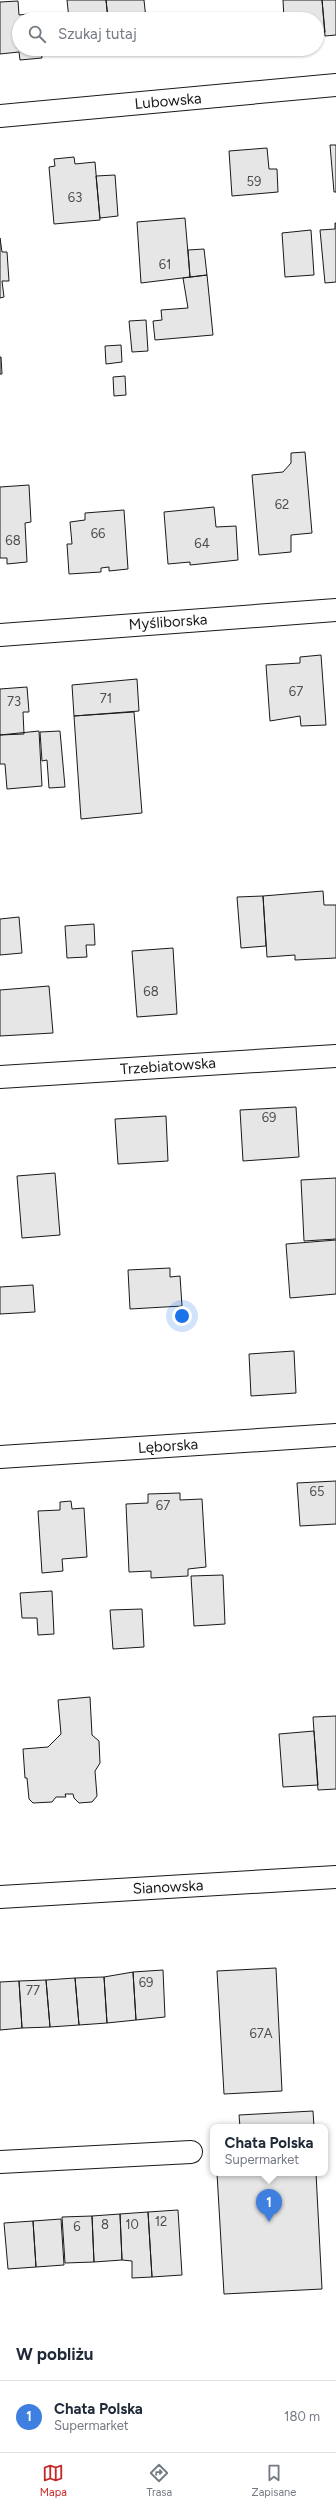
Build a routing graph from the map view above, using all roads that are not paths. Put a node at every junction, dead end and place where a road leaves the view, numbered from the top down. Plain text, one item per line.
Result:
1 (336, 86) edge
2 (0, 116) edge
3 (336, 610) edge
4 (0, 635) edge
5 (336, 1056) edge
6 (0, 1077) edge
7 (336, 1435) edge
8 (0, 1457) edge
9 (336, 1877) edge
10 (0, 1896) edge
11 (191, 2152) dead end
12 (0, 2162) edge

1 - 2 street, Lubowska
3 - 4 street, Myśliborska
5 - 6 street, Trzebiatowska
7 - 8 street, Lęborska
9 - 10 street, Sianowska
11 - 12 street

